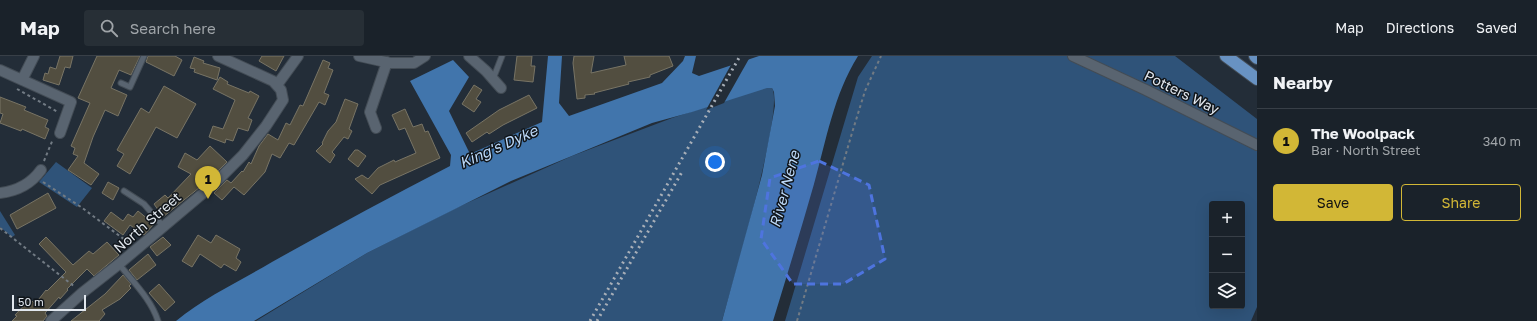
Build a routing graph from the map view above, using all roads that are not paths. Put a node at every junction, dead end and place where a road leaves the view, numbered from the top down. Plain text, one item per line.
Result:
1 (34, 56) edge
2 (144, 56) edge
3 (218, 56) edge
4 (298, 56) edge
5 (359, 56) edge
6 (425, 56) edge
7 (469, 56) edge
8 (502, 56) edge
9 (1073, 56) edge
10 (1226, 56) edge
11 (1254, 56) edge
12 (1257, 58) edge
13 (388, 62) junction
14 (0, 70) edge
15 (493, 79) junction
16 (1257, 79) edge
17 (18, 83) junction
18 (121, 83) dead end
19 (277, 85) junction
20 (501, 88) dead end
21 (376, 128) dead end
22 (57, 135) road end
23 (1257, 145) edge
24 (39, 174) road end
25 (124, 190) dead end
26 (0, 193) edge
27 (163, 226) junction
28 (120, 264) junction
29 (55, 319) edge
30 (158, 321) edge

1 - 17 street
2 - 18 lane
3 - 19 street
4 - 19 street
5 - 13 street
6 - 13 street
7 - 15 street
8 - 15 lane
9 - 23 street, Potters Way
10 - 16 highway
11 - 12 highway
13 - 21 street
14 - 17 street
15 - 20 street
17 - 22 street
19 - 27 street, North Street
24 - 26 street
25 - 27 lane
27 - 28 street, North Street
28 - 29 street, North Street
28 - 30 lane

